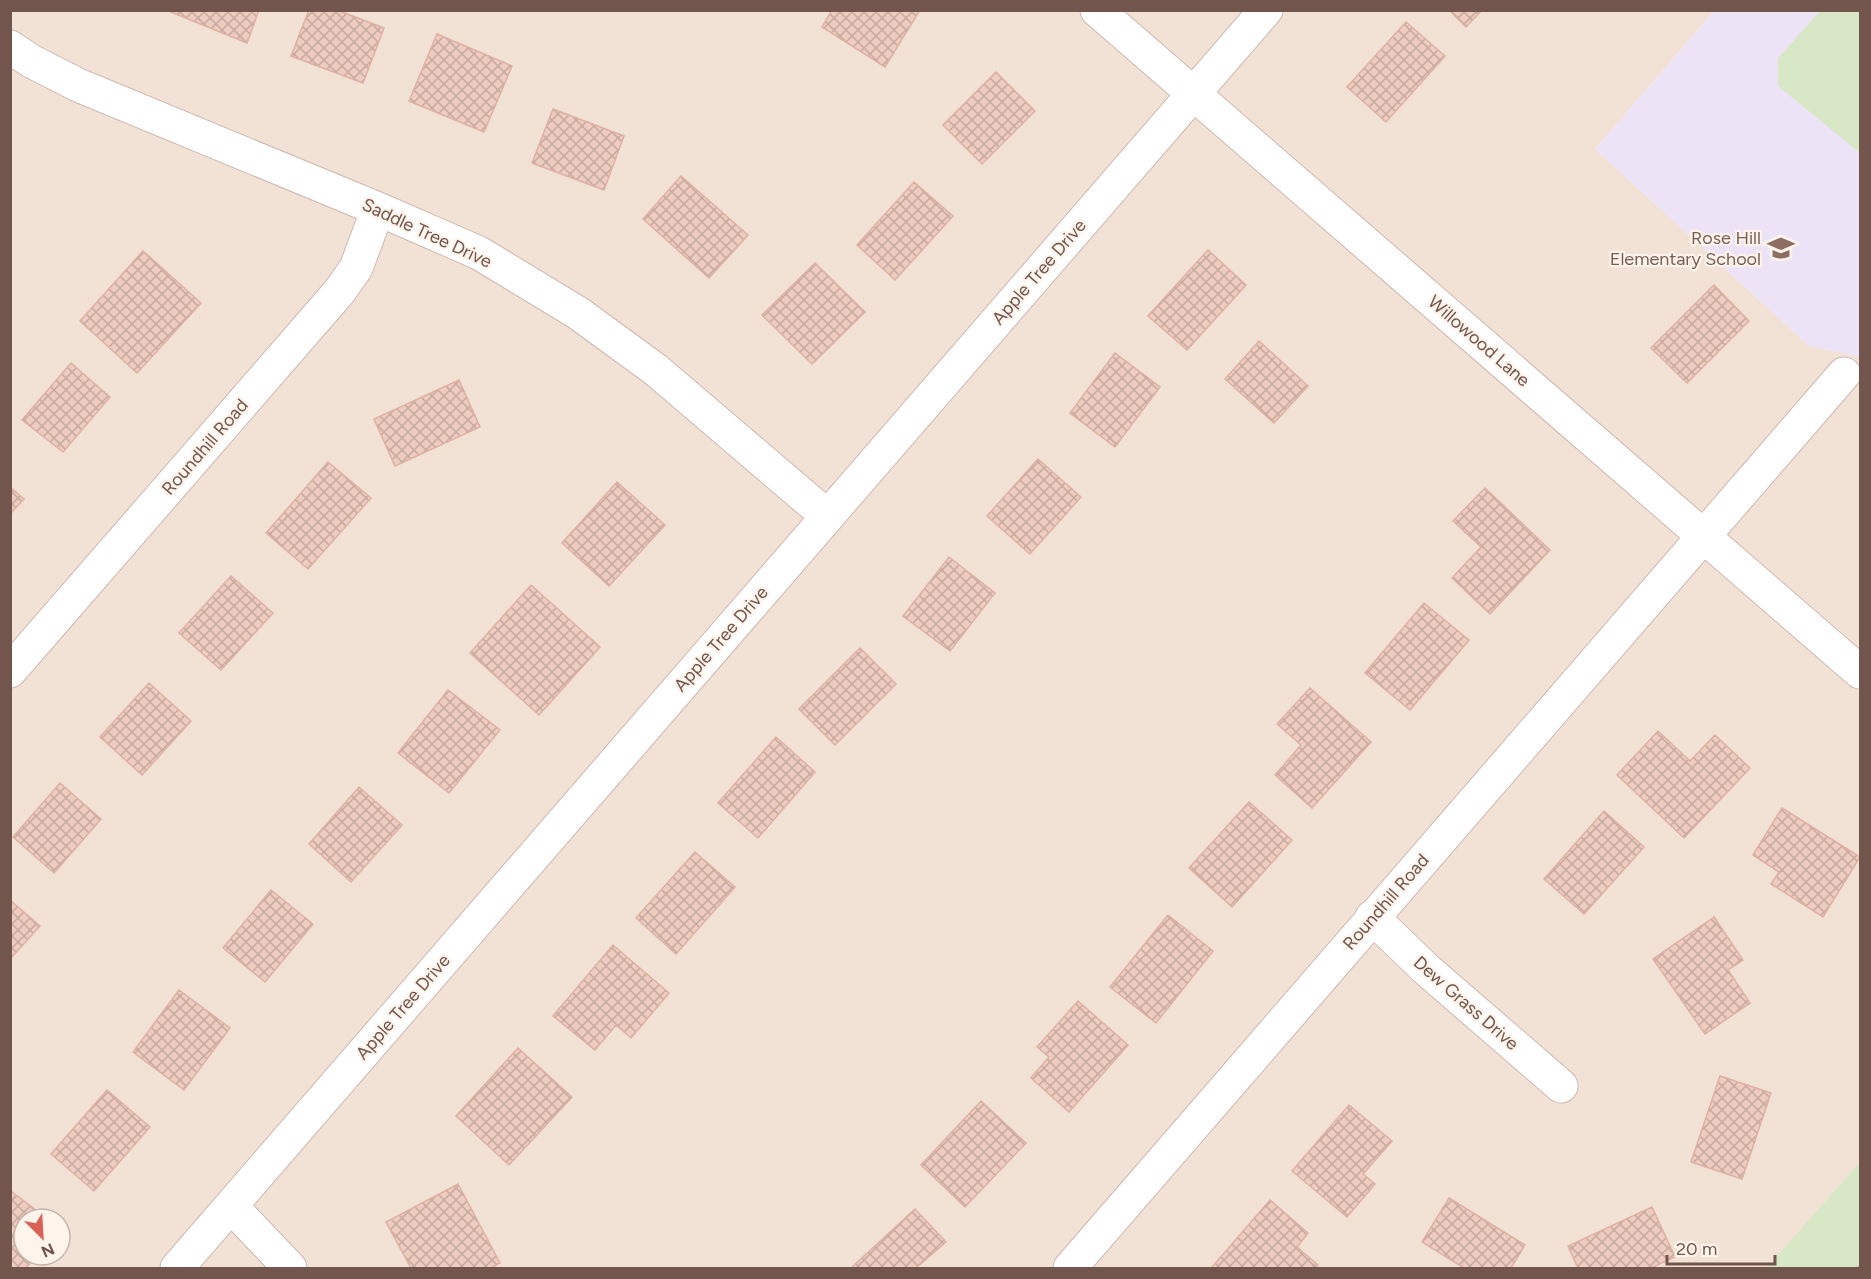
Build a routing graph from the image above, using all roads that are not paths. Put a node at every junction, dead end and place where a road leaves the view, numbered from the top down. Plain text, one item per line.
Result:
1 (1097, 10) edge
2 (1266, 10) edge
3 (10, 47) edge
4 (1194, 93) junction
5 (378, 210) junction
6 (1844, 374) dead end
7 (827, 516) junction
8 (1702, 536) junction
9 (10, 671) edge
10 (1860, 672) edge
11 (1372, 917) junction
12 (1561, 1086) dead end
13 (231, 1206) junction
14 (177, 1269) edge
15 (290, 1269) edge
16 (1070, 1269) edge

1 - 4 street, Willowood Lane
2 - 4 street, Apple Tree Drive
3 - 5 street, Saddle Tree Drive
4 - 7 street, Apple Tree Drive
4 - 8 street, Willowood Lane
5 - 7 street, Saddle Tree Drive
5 - 9 street, Roundhill Road
6 - 8 street, Roundhill Road
7 - 13 street, Apple Tree Drive
8 - 10 street, Willowood Lane
8 - 11 street, Roundhill Road
11 - 12 street, Dew Grass Drive
11 - 16 street, Roundhill Road
13 - 14 street, Apple Tree Drive
13 - 15 street

